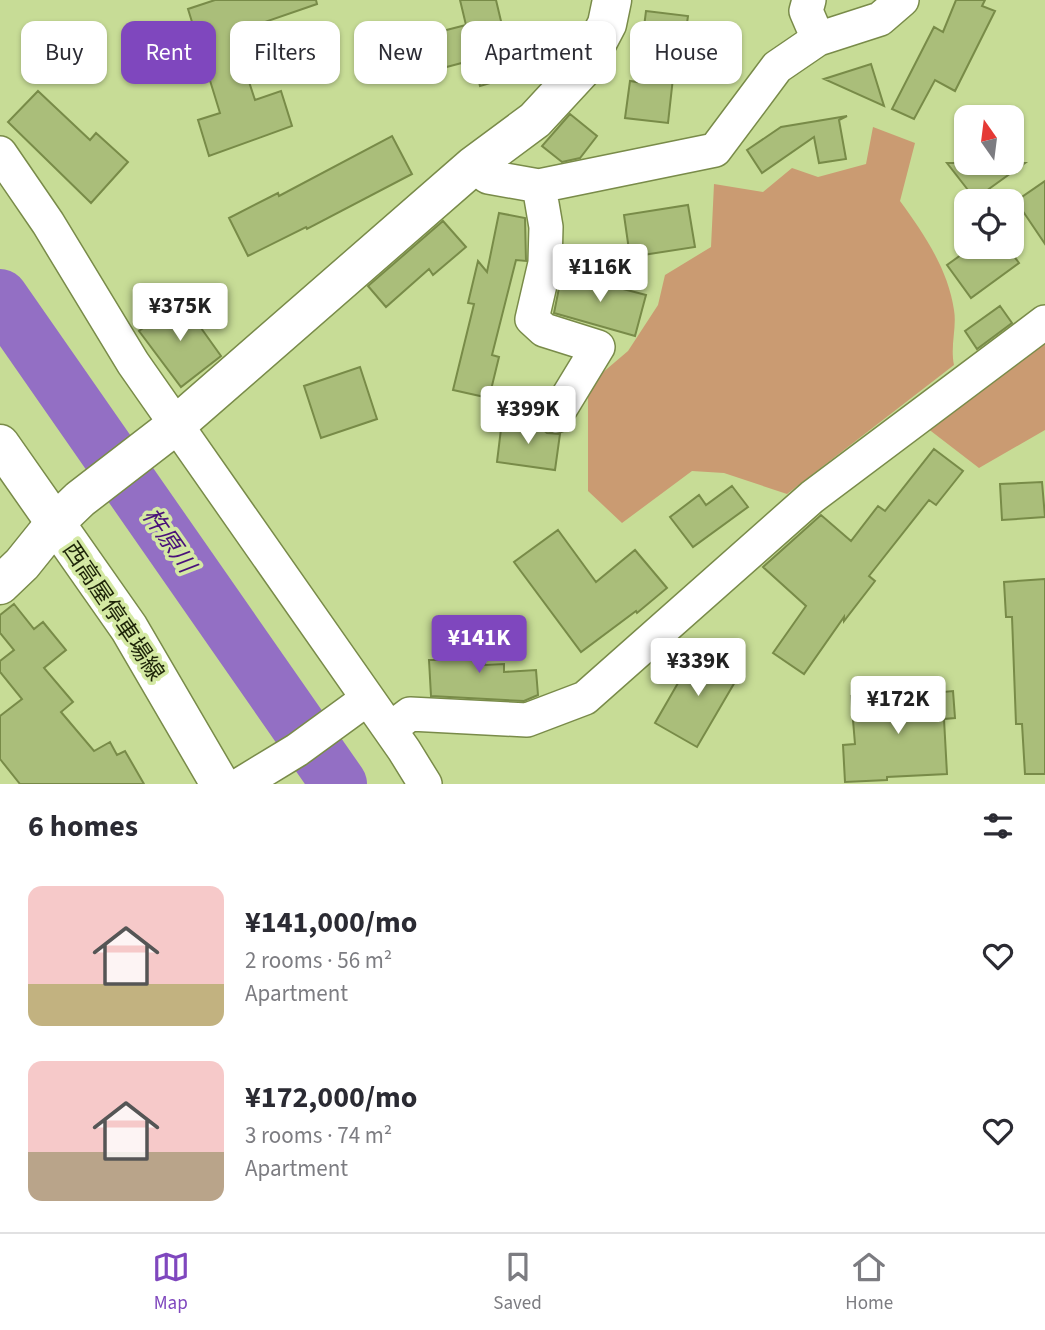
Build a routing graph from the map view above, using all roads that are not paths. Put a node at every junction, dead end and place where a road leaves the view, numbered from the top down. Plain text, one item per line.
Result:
1 (612, 0) edge
2 (809, 0) edge
3 (902, 0) edge
4 (818, 38) junction
5 (0, 153) edge
6 (473, 166) junction
7 (539, 186) junction
8 (1045, 322) edge
9 (556, 416) dead end
10 (170, 430) junction
11 (0, 444) edge
12 (55, 523) junction
13 (0, 585) edge
14 (360, 704) junction
15 (390, 729) junction
16 (220, 784) edge
17 (241, 784) edge
18 (425, 784) edge

1 - 6 street
2 - 4 street
3 - 4 street
4 - 7 street
5 - 10 street
6 - 7 street
6 - 10 street
7 - 9 street
8 - 15 street
10 - 12 street
10 - 14 street
11 - 12 street, 西高屋停車場線
12 - 13 street
12 - 16 street, 西高屋停車場線
14 - 15 street
14 - 17 street
15 - 18 street

